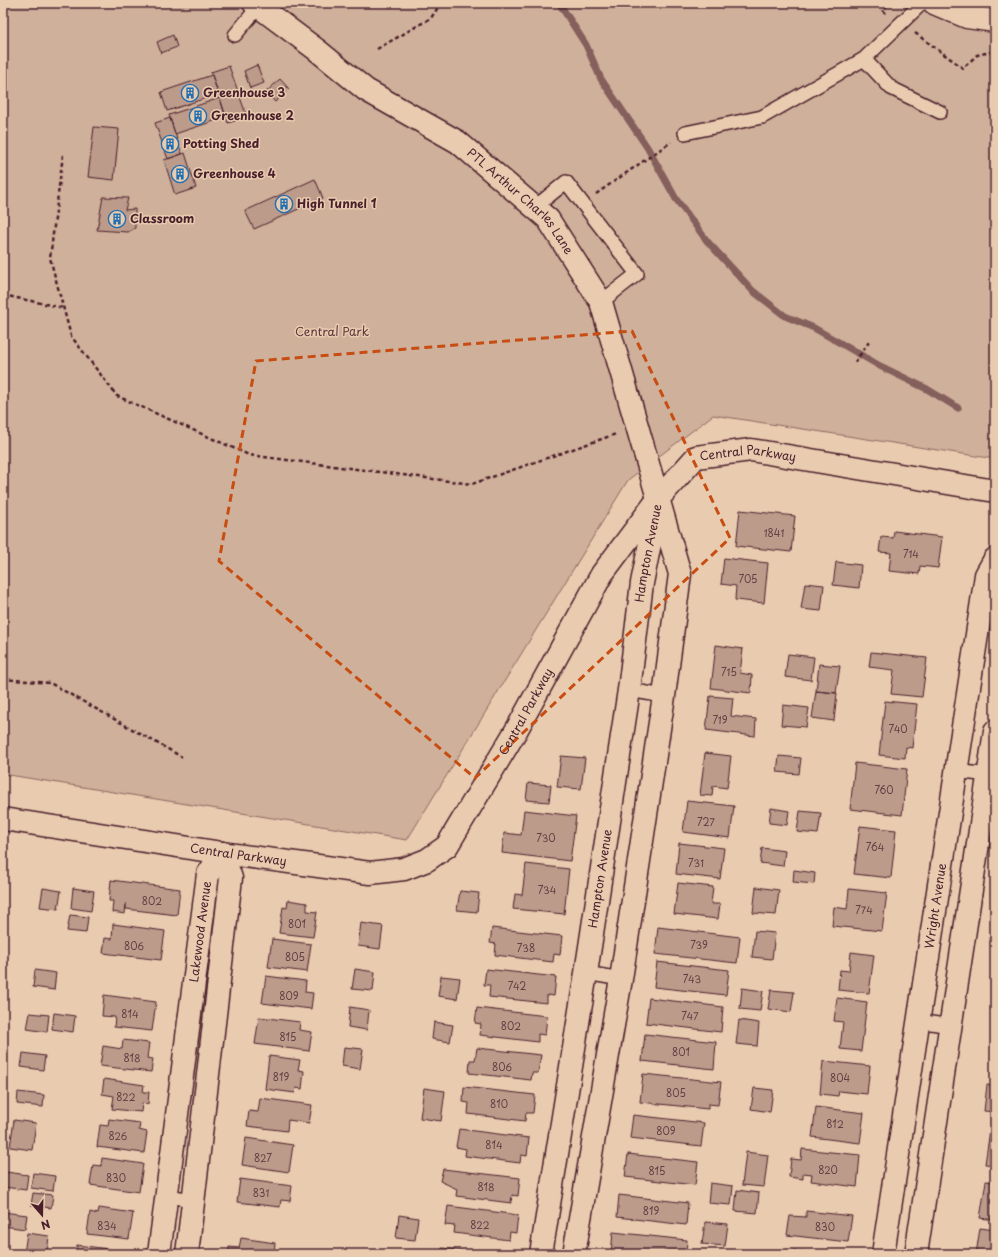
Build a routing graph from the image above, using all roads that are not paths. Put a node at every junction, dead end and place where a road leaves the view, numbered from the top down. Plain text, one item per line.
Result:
1 (922, 3) edge
2 (934, 3) edge
3 (256, 5) edge
4 (995, 21) edge
5 (235, 35) dead end
6 (864, 59) junction
7 (940, 112) dead end
8 (685, 133) dead end
9 (534, 208) junction
10 (601, 302) junction
11 (995, 491) edge
12 (658, 498) junction
13 (995, 559) edge
14 (629, 690) junction
15 (664, 696) junction
16 (995, 731) edge
17 (956, 771) junction
18 (988, 775) junction
19 (3, 819) edge
20 (222, 853) junction
21 (586, 973) junction
22 (621, 979) junction
23 (918, 1021) junction
24 (951, 1026) junction
25 (166, 1196) junction
26 (193, 1200) junction
27 (159, 1254) edge
28 (187, 1254) edge
29 (541, 1254) edge
30 (574, 1254) edge
31 (883, 1254) edge
32 (916, 1254) edge

1 - 6 lane
2 - 4 street
3 - 5 lane
3 - 9 street, PTL Arthur Charles Lane
6 - 7 lane
6 - 8 lane
9 - 10 street, PTL Arthur Charles Lane
9 - 10 lane
10 - 12 street, PTL Arthur Charles Lane
11 - 12 street, Central Parkway
12 - 14 street, Hampton Avenue
12 - 15 street, Hampton Avenue
12 - 20 street, Central Parkway
13 - 17 street, Wright Avenue
14 - 15 lane
14 - 21 street, Hampton Avenue
15 - 22 street, Hampton Avenue
16 - 18 street
17 - 18 lane
17 - 23 street, Wright Avenue
18 - 24 street
19 - 20 street, Central Parkway
20 - 25 street, Lakewood Avenue
20 - 26 street, Lakewood Avenue
21 - 22 lane
21 - 29 street, Hampton Avenue
22 - 30 street, Hampton Avenue
23 - 24 lane
23 - 31 street, Wright Avenue
24 - 32 street
25 - 26 lane
25 - 27 street, Lakewood Avenue
26 - 28 street, Lakewood Avenue

